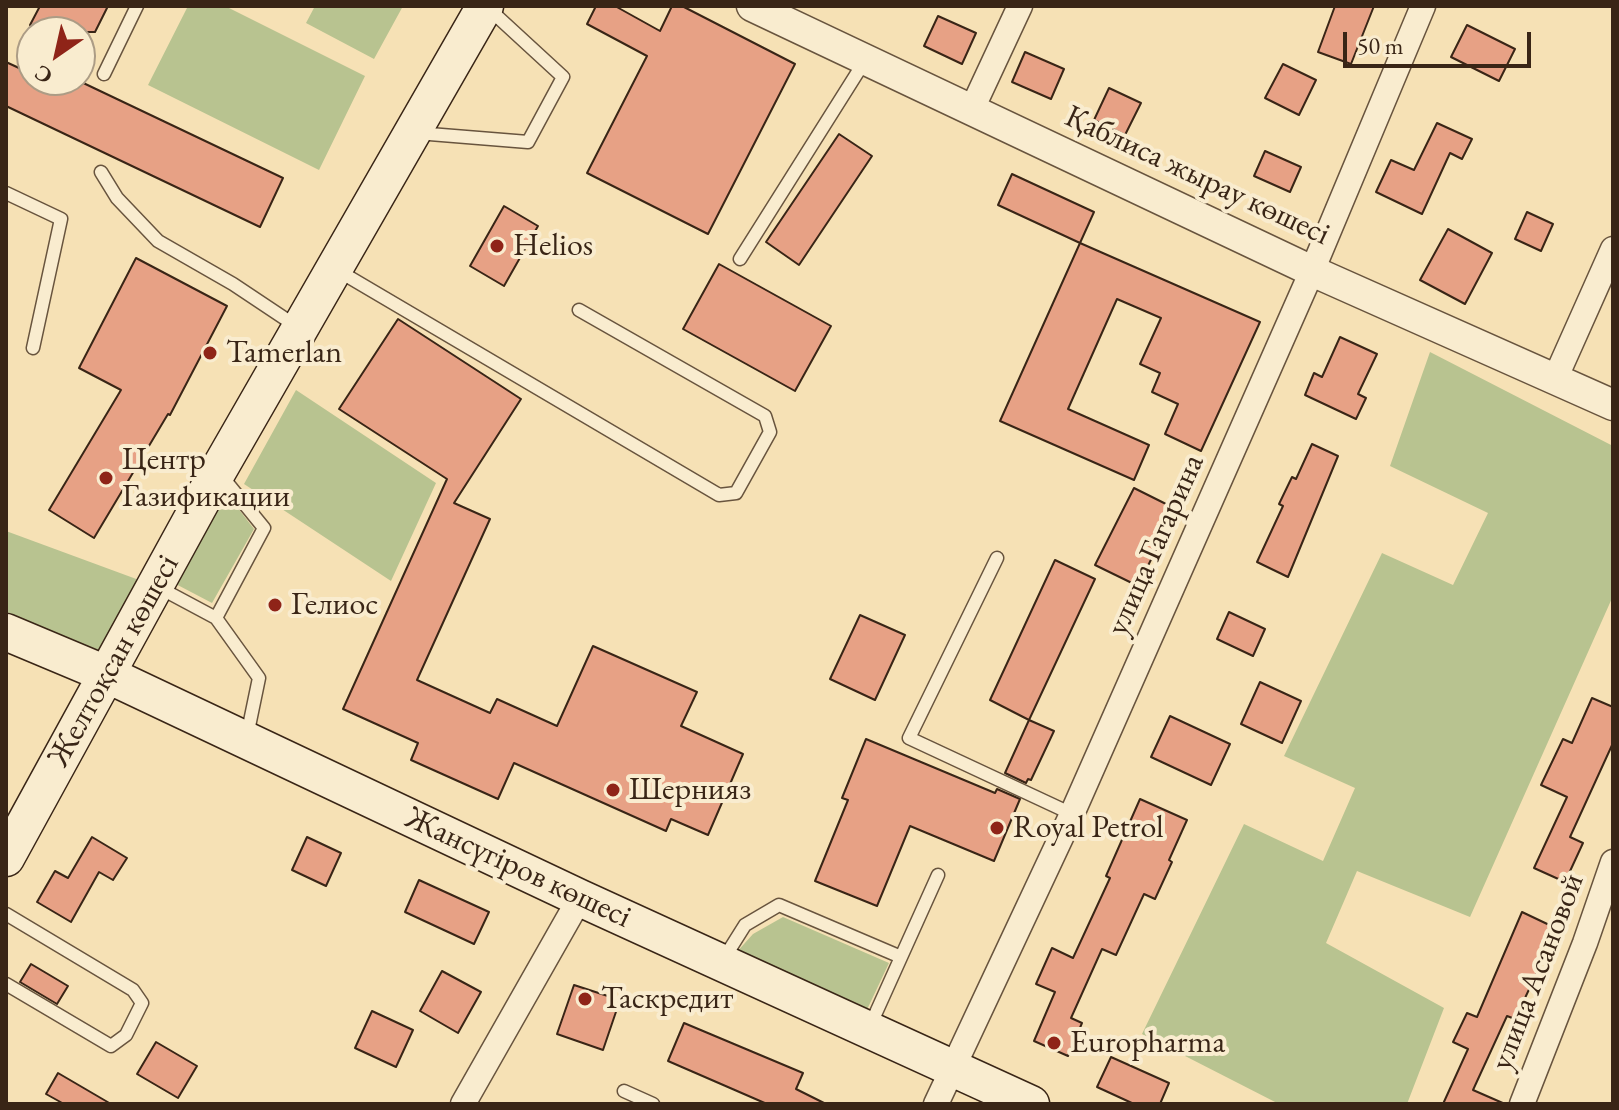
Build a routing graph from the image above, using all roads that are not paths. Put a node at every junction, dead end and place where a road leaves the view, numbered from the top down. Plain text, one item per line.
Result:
1 (137, 6) edge
2 (486, 6) edge
3 (1020, 6) edge
4 (1423, 6) edge
5 (767, 9) edge
6 (866, 59) junction
7 (104, 74) dead end
8 (972, 109) junction
9 (412, 133) junction
10 (101, 172) dead end
11 (6, 193) edge
12 (1613, 249) edge
13 (740, 259) dead end
14 (335, 268) junction
15 (1312, 271) junction
16 (579, 310) dead end
17 (299, 328) junction
18 (33, 348) dead end
19 (1555, 379) junction
20 (1613, 405) edge
21 (218, 471) junction
22 (997, 558) dead end
23 (157, 586) junction
24 (216, 618) junction
25 (6, 632) edge
26 (106, 674) junction
27 (246, 740) junction
28 (1072, 814) junction
29 (6, 858) edge
30 (1613, 862) edge
31 (938, 875) dead end
32 (580, 898) junction
33 (6, 914) edge
34 (901, 957) junction
35 (723, 961) junction
36 (6, 984) edge
37 (869, 1029) junction
38 (952, 1068) junction
39 (624, 1091) dead end
40 (463, 1104) edge
41 (653, 1104) edge
42 (936, 1104) edge
43 (1031, 1104) edge
44 (1522, 1104) edge

1 - 7 lane
2 - 9 main road, Желтоқсан көшесі
2 - 9 lane
3 - 8 street
4 - 15 street, улица Гагарина
5 - 6 street, Қаблиса жырау көшесі
6 - 8 street, Қаблиса жырау көшесі
6 - 13 lane
8 - 15 street, Қаблиса жырау көшесі
9 - 14 main road, Желтоқсан көшесі
10 - 17 lane
11 - 18 lane
12 - 19 street
14 - 16 lane
14 - 17 main road, Желтоқсан көшесі
15 - 19 street, Қаблиса жырау көшесі
15 - 28 street, улица Гагарина
17 - 21 main road, Желтоқсан көшесі
19 - 20 street, Қаблиса жырау көшесі
21 - 23 main road, Желтоқсан көшесі
21 - 24 lane
22 - 28 lane
23 - 24 lane
23 - 26 main road, Желтоқсан көшесі
24 - 27 lane
25 - 26 main road, Жансүгіров көшесі
26 - 27 main road, Жансүгіров көшесі
26 - 29 main road, Желтоқсан көшесі
27 - 32 main road, Жансүгіров көшесі
28 - 38 street, улица Гагарина
30 - 44 street, улица Асановой
31 - 34 lane
32 - 35 main road, Жансүгіров көшесі
32 - 40 street
33 - 36 lane
34 - 35 lane
34 - 37 lane
35 - 37 main road, Жансүгіров көшесі
37 - 38 main road, Жансүгіров көшесі
38 - 42 street, улица Гагарина
38 - 43 main road, Жансүгіров көшесі
39 - 41 lane

